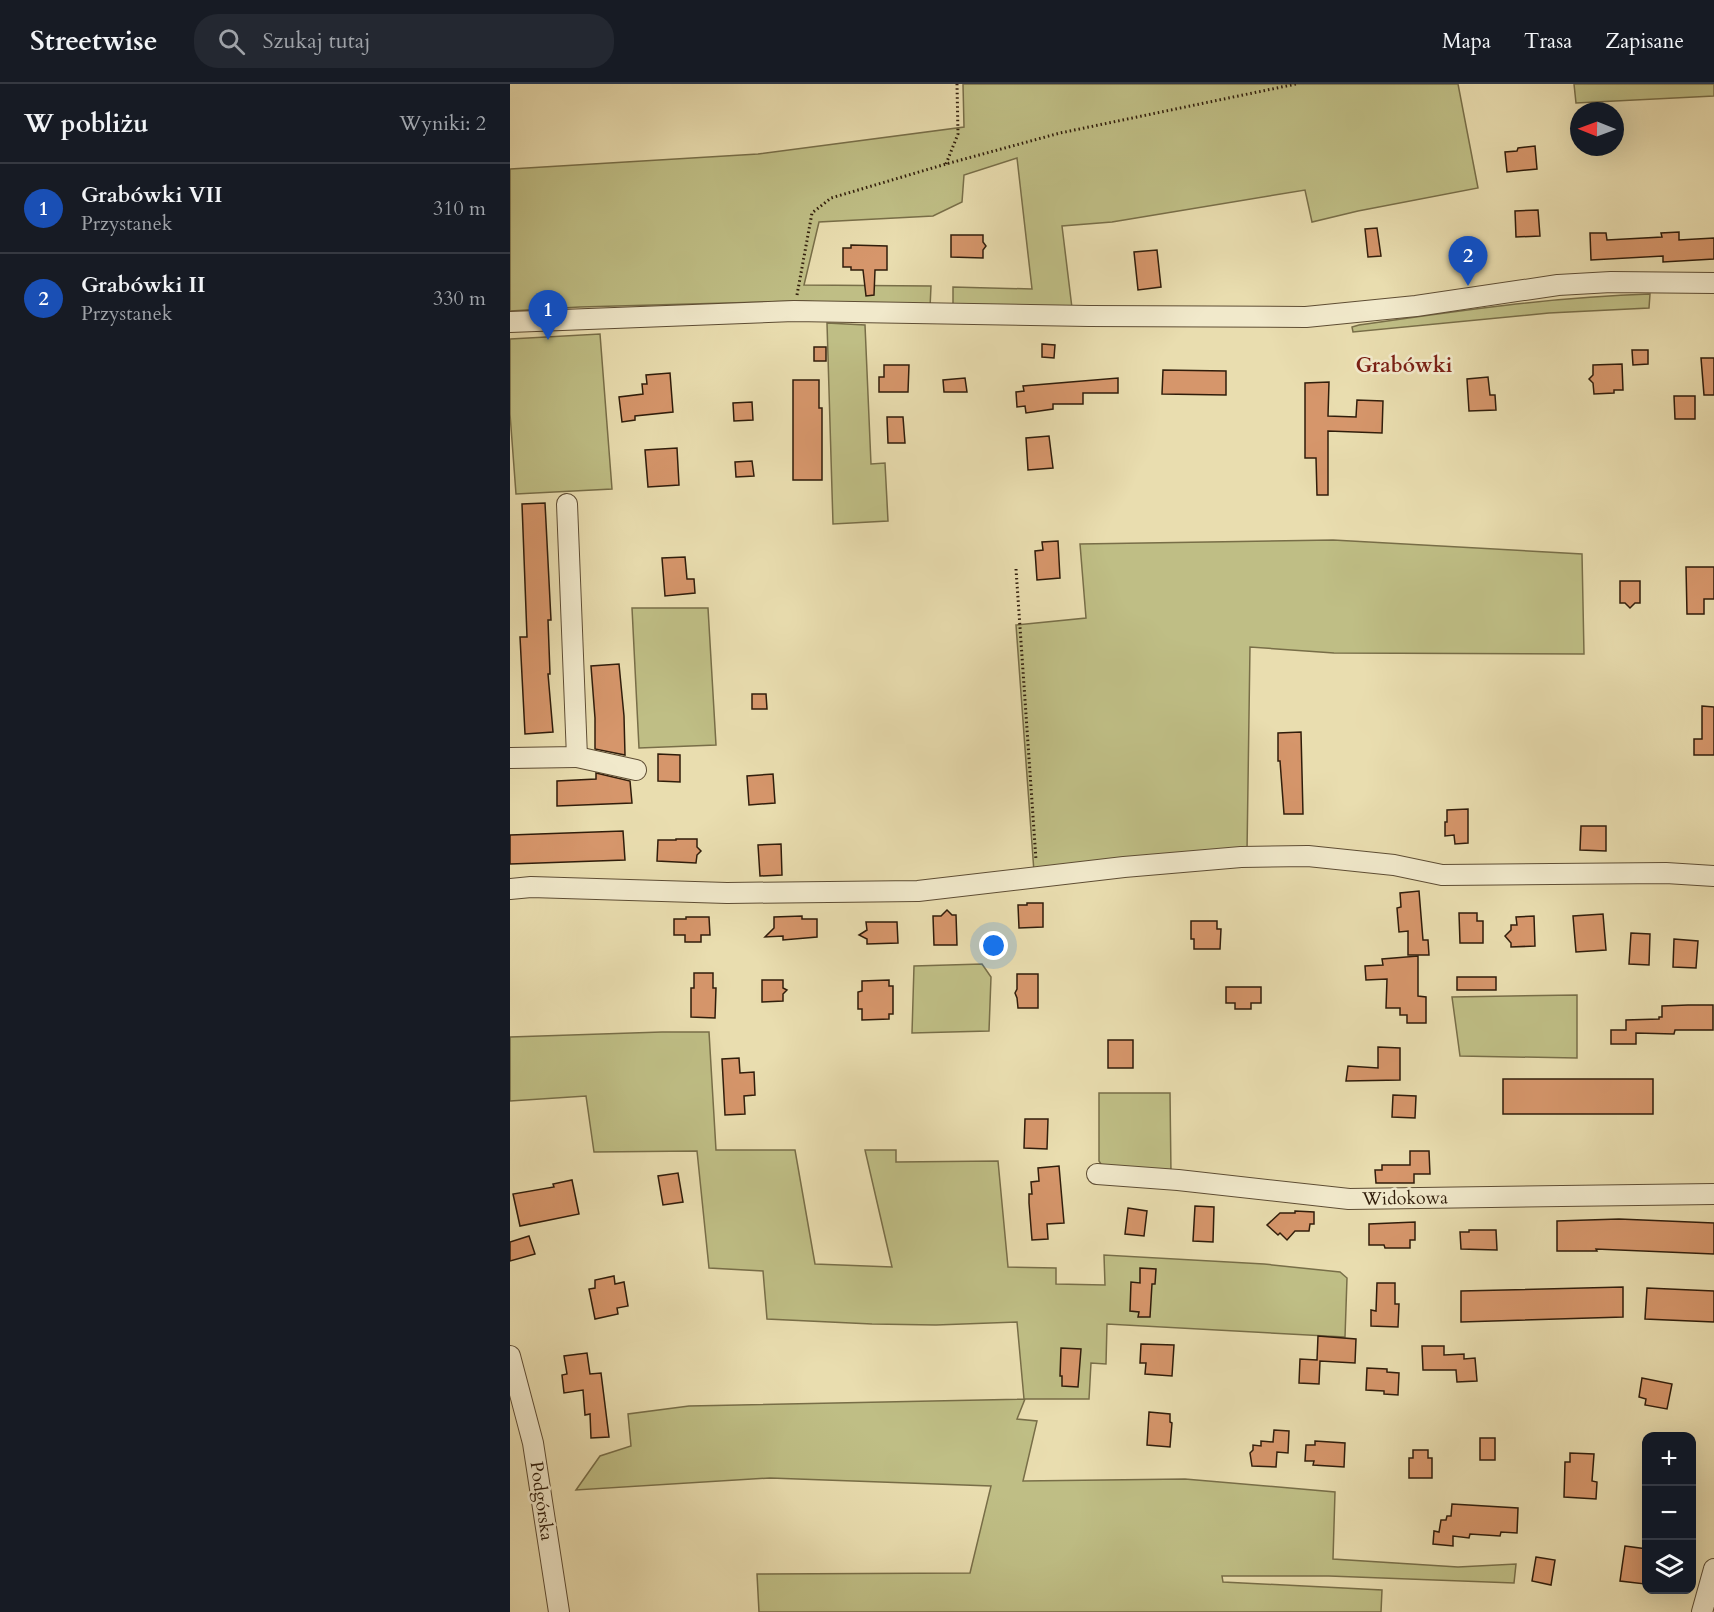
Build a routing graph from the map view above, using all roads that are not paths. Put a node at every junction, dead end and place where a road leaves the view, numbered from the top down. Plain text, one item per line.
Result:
1 (1714, 283) edge
2 (510, 322) edge
3 (567, 504) dead end
4 (577, 757) junction
5 (510, 758) edge
6 (636, 770) dead end
7 (1714, 876) edge
8 (510, 889) edge
9 (1097, 1174) dead end
10 (1714, 1194) edge
11 (510, 1356) edge
12 (1714, 1569) edge
13 (560, 1612) edge
14 (1702, 1612) edge

1 - 2 street
3 - 4 street
4 - 5 street
4 - 6 street
7 - 8 street
9 - 10 street, Widokowa
11 - 13 street, Podgórska
12 - 14 street

